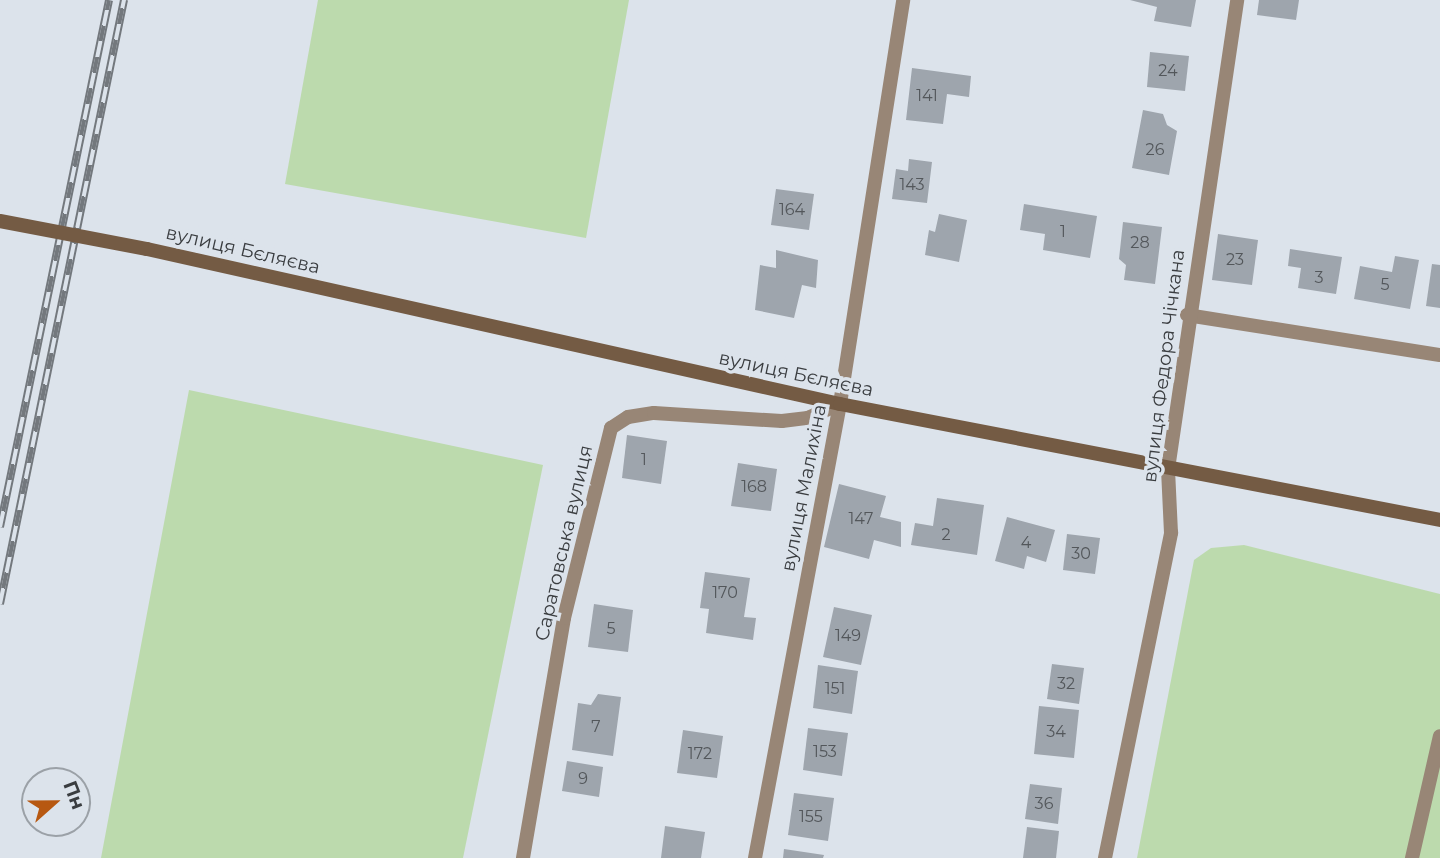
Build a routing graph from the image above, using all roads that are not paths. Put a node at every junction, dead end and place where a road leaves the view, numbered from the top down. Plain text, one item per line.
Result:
1 (903, 0) edge
2 (1237, 0) edge
3 (0, 221) edge
4 (1187, 315) junction
5 (1440, 355) edge
6 (840, 404) junction
7 (1168, 469) junction
8 (1440, 520) edge
9 (1440, 736) edge
10 (523, 858) edge
11 (755, 858) edge
12 (1105, 858) edge
13 (1412, 858) edge

1 - 6 street, вулиця Малихіна
2 - 4 street, вулиця Федора Чічкана
3 - 6 street, вулиця Бєляєва, bridge
4 - 5 street
4 - 7 street, вулиця Федора Чічкана
6 - 7 street, вулиця Бєляєва
6 - 10 street, Саратовська вулиця
6 - 11 street, вулиця Малихіна
7 - 8 street, вулиця Бєляєва
7 - 12 street, вулиця Федора Чічкана
9 - 13 street

